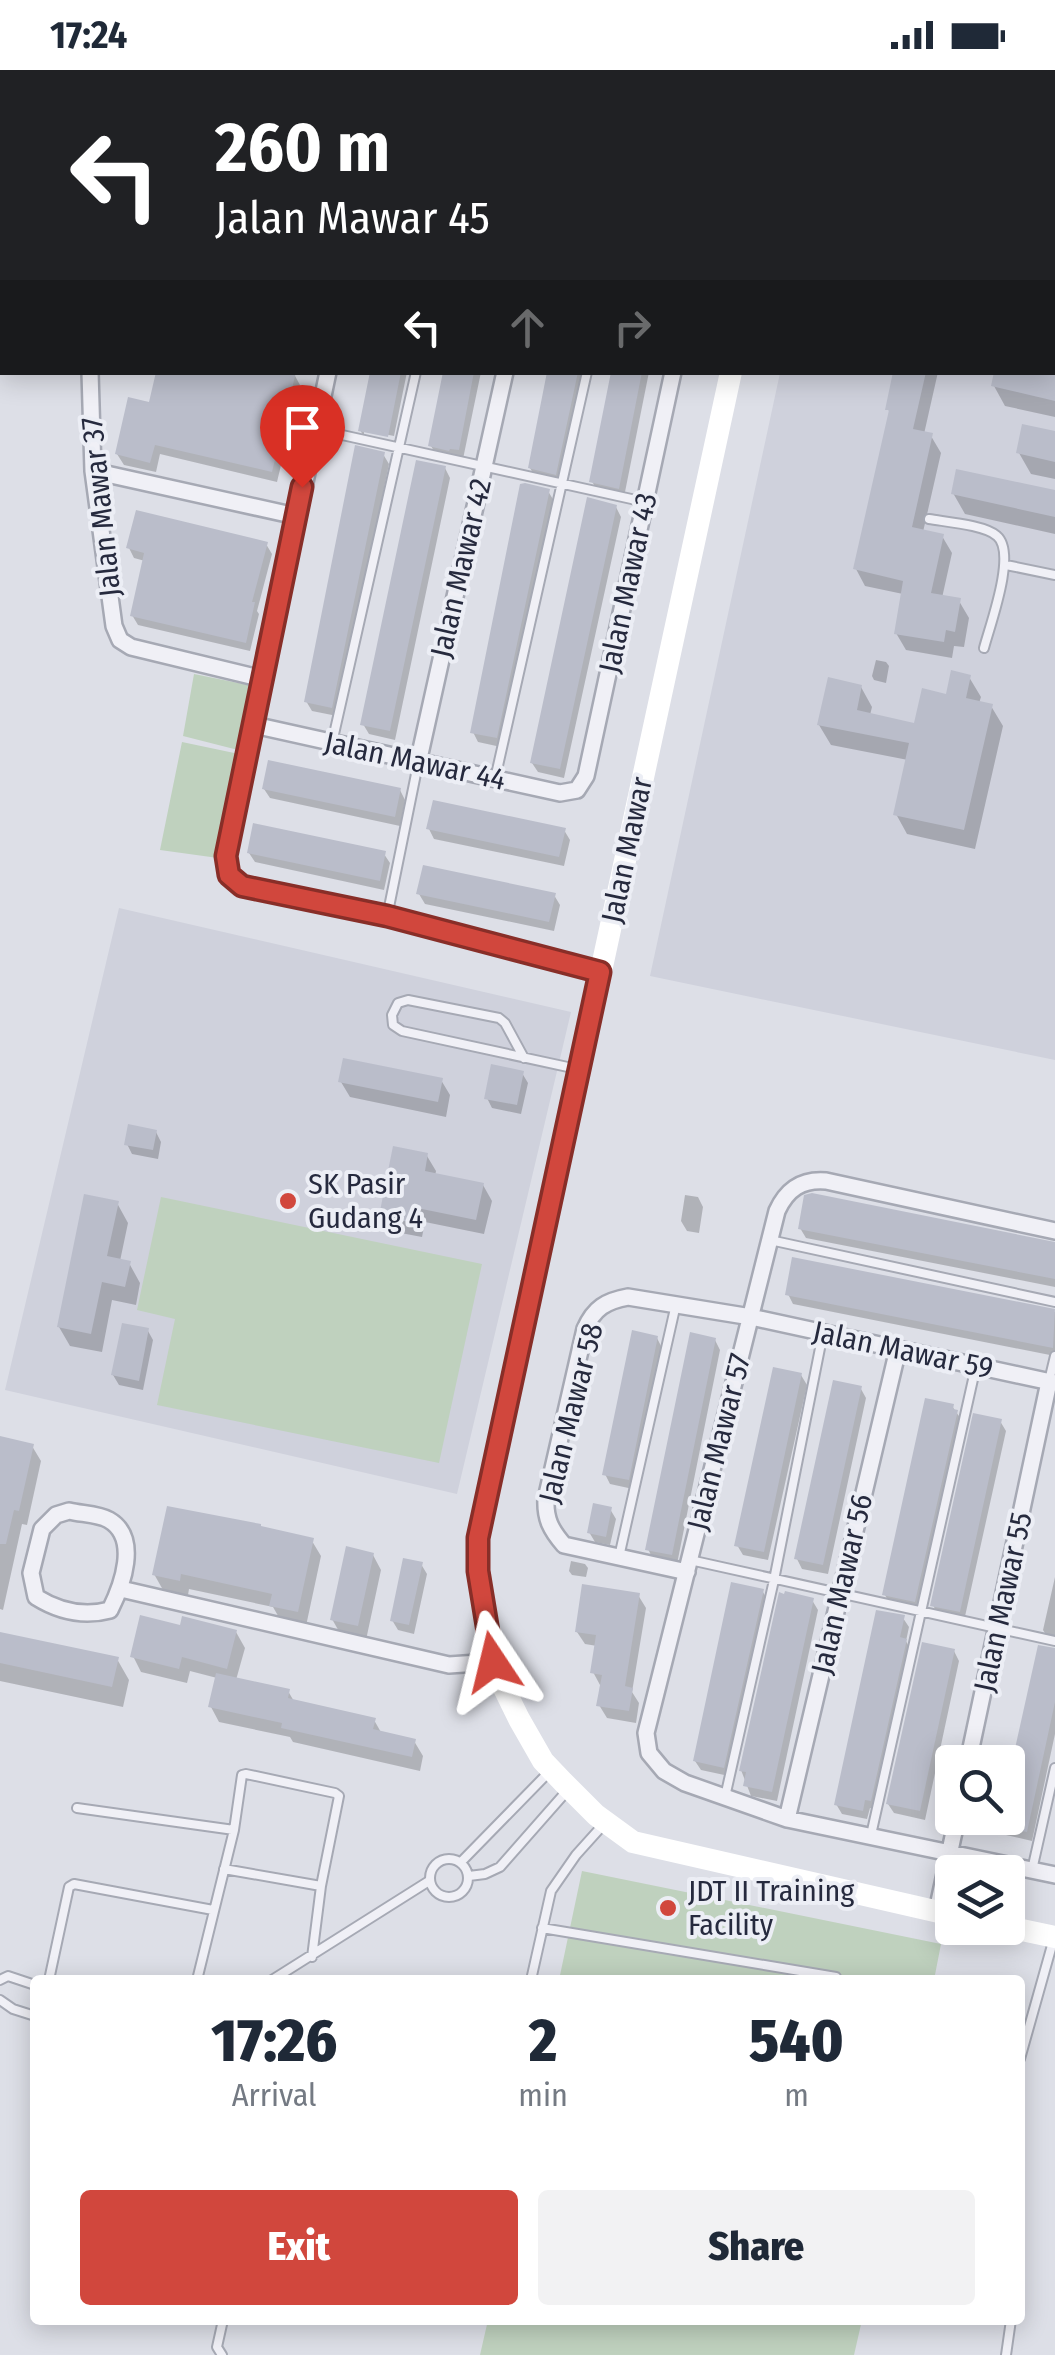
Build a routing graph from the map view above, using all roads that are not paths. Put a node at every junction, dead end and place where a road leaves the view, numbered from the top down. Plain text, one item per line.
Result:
1 (90, 375) edge
2 (327, 375) edge
3 (415, 375) edge
4 (504, 375) edge
5 (586, 375) edge
6 (671, 375) edge
7 (730, 375) edge
8 (315, 429) junction
9 (399, 448) junction
10 (484, 466) junction
11 (93, 472) junction
12 (562, 484) junction
13 (645, 502) junction
14 (296, 516) junction
15 (930, 519) dead end
16 (1006, 564) junction
17 (1055, 575) edge
18 (984, 648) dead end
19 (263, 679) junction
20 (254, 725) junction
21 (332, 743) junction
22 (418, 763) junction
23 (495, 779) junction
24 (577, 790) joint
25 (387, 916) junction
26 (600, 972) junction
27 (524, 1058) junction
28 (579, 1070) junction
29 (1055, 1231) edge
30 (770, 1240) junction
31 (1055, 1302) edge
32 (676, 1304) junction
33 (750, 1317) junction
34 (823, 1333) junction
35 (898, 1350) junction
36 (1055, 1356) edge
37 (976, 1366) junction
38 (1052, 1383) edge
39 (619, 1557) junction
40 (688, 1566) junction
41 (774, 1580) junction
42 (121, 1589) junction
43 (840, 1595) junction
44 (921, 1612) junction
45 (997, 1628) junction
46 (1055, 1641) edge
47 (493, 1662) junction
48 (972, 1745) edge
49 (1055, 1768) edge
50 (552, 1770) junction
51 (569, 1788) junction
52 (725, 1797) junction
53 (77, 1808) dead end
54 (786, 1820) junction
55 (606, 1822) junction
56 (234, 1830) junction
57 (953, 1835) edge
58 (870, 1837) junction
59 (949, 1853) junction
60 (461, 1862) junction
61 (224, 1869) junction
62 (1032, 1870) junction
63 (1055, 1875) edge
64 (468, 1876) junction
65 (428, 1881) junction
66 (320, 1886) junction
67 (214, 1910) junction
68 (935, 1911) edge
69 (542, 1928) junction
70 (1025, 1930) edge
71 (1054, 1937) edge
72 (312, 1956) junction
73 (51, 1975) edge
74 (198, 1975) edge
75 (280, 1975) edge
76 (532, 1975) edge
77 (830, 1975) edge
78 (0, 1980) edge
79 (30, 1984) edge
80 (0, 2000) edge
81 (30, 2014) edge
82 (1025, 2041) edge
83 (222, 2325) edge
84 (1010, 2325) edge
85 (222, 2355) edge
86 (1006, 2355) edge

1 - 11 street, Jalan Mawar 37
2 - 8 street
3 - 9 lane
4 - 10 street, Jalan Mawar 42
5 - 12 lane
6 - 13 street, Jalan Mawar 43
7 - 26 street, Jalan Mawar
8 - 9 lane
8 - 14 street
9 - 10 lane
9 - 21 lane
10 - 12 lane
10 - 22 street, Jalan Mawar 42
11 - 14 street
11 - 19 street, Jalan Mawar 37
12 - 13 lane
12 - 23 lane
13 - 24 street, Jalan Mawar 43
14 - 19 street
15 - 16 lane
16 - 17 lane
16 - 18 lane
19 - 20 street
20 - 21 street, Jalan Mawar 44
20 - 25 street
21 - 22 street, Jalan Mawar 44
22 - 23 street, Jalan Mawar 44
22 - 25 lane
23 - 24 street, Jalan Mawar 44
25 - 26 street
26 - 28 street, Jalan Mawar
27 - 27 lane
27 - 28 lane
28 - 47 street, Jalan Mawar
29 - 30 street, Jalan Mawar 57
30 - 31 lane
30 - 33 street, Jalan Mawar 57
32 - 33 street, Jalan Mawar 58
32 - 39 lane
32 - 39 street, Jalan Mawar 58
33 - 34 street, Jalan Mawar 59
33 - 40 street, Jalan Mawar 57
34 - 35 street, Jalan Mawar 59
34 - 41 lane
35 - 37 street, Jalan Mawar 59
35 - 43 street, Jalan Mawar 56
36 - 38 lane
37 - 38 street, Jalan Mawar 59
37 - 44 lane
38 - 45 street, Jalan Mawar 55
39 - 40 street, Jalan Mawar 58
40 - 41 lane
40 - 52 street, Jalan Mawar 57
41 - 43 lane
41 - 52 lane
42 - 42 street
42 - 47 street
43 - 44 lane
43 - 54 street, Jalan Mawar 56
44 - 45 lane
44 - 58 lane
45 - 46 lane
45 - 48 street, Jalan Mawar 55
47 - 50 street, Jalan Mawar
49 - 62 lane
50 - 51 street, Jalan Mawar
50 - 60 lane
51 - 55 street, Jalan Mawar
51 - 64 lane
52 - 54 street
53 - 56 lane
54 - 58 street
55 - 68 street, Jalan Mawar
55 - 69 lane
56 - 61 lane
56 - 66 lane
57 - 59 street
58 - 59 street
59 - 62 street
60 - 64 lane
60 - 65 lane
61 - 66 lane
61 - 67 lane
62 - 63 street
64 - 65 lane
65 - 72 lane
66 - 72 lane
67 - 73 lane
67 - 74 lane
69 - 76 lane
69 - 77 lane
70 - 71 street
71 - 82 lane
72 - 75 lane
78 - 79 lane
80 - 81 lane
83 - 85 lane
84 - 86 lane

